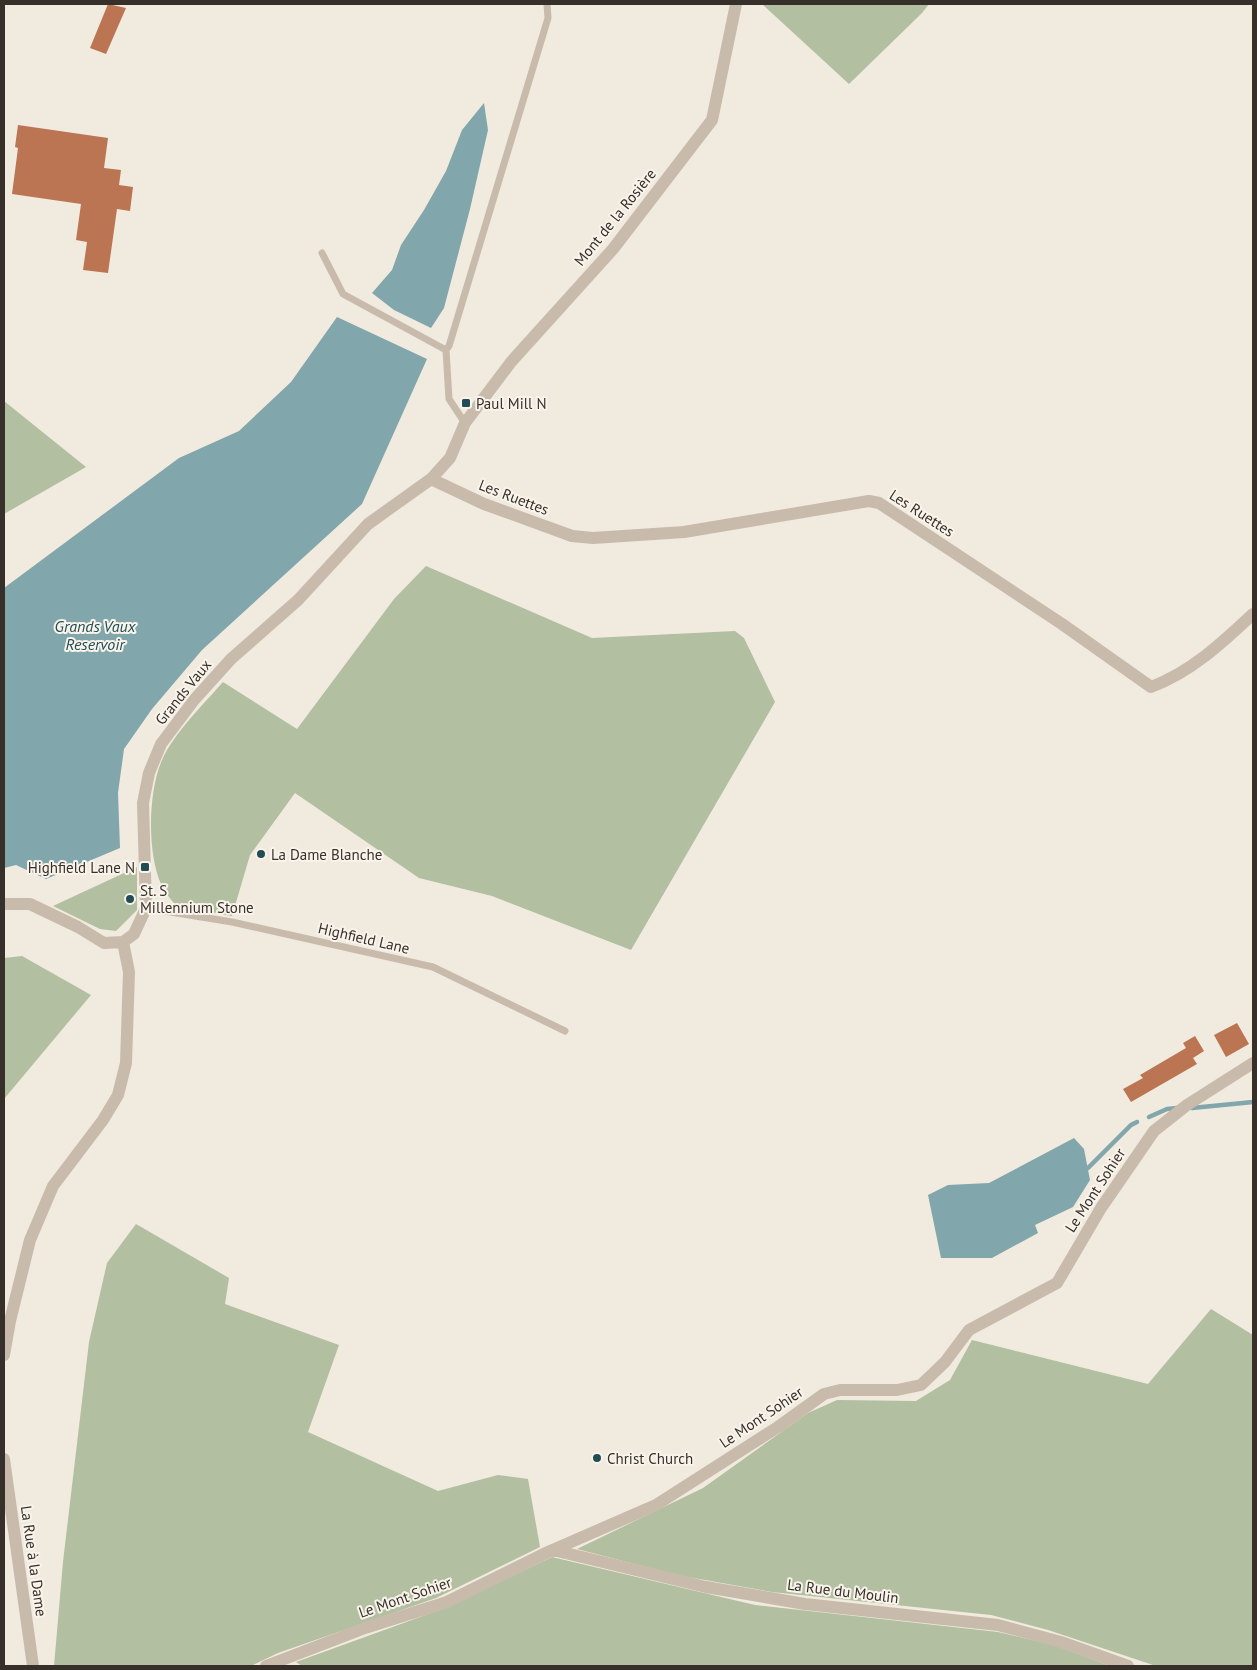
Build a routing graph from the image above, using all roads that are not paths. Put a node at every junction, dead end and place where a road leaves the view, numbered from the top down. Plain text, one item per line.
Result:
1 (547, 4) edge
2 (736, 4) edge
3 (322, 253) dead end
4 (446, 350) junction
5 (465, 423) junction
6 (432, 479) junction
7 (1253, 614) edge
8 (4, 904) edge
9 (146, 908) junction
10 (123, 942) junction
11 (565, 1030) dead end
12 (1253, 1062) edge
13 (4, 1356) edge
14 (4, 1459) edge
15 (553, 1550) junction
16 (33, 1666) edge
17 (266, 1666) edge
18 (1128, 1666) edge

1 - 4 lane
2 - 5 street, Mont de la Rosière
3 - 4 lane
4 - 5 lane
5 - 6 street, Grands Vaux
6 - 7 street, Les Ruettes
6 - 9 street, Grands Vaux
8 - 10 street
9 - 10 street, Grands Vaux
9 - 11 lane, Highfield Lane
10 - 13 street
12 - 15 street, Le Mont Sohier
14 - 16 street, La Rue à la Dame
15 - 17 street, Le Mont Sohier
15 - 18 street, La Rue du Moulin

